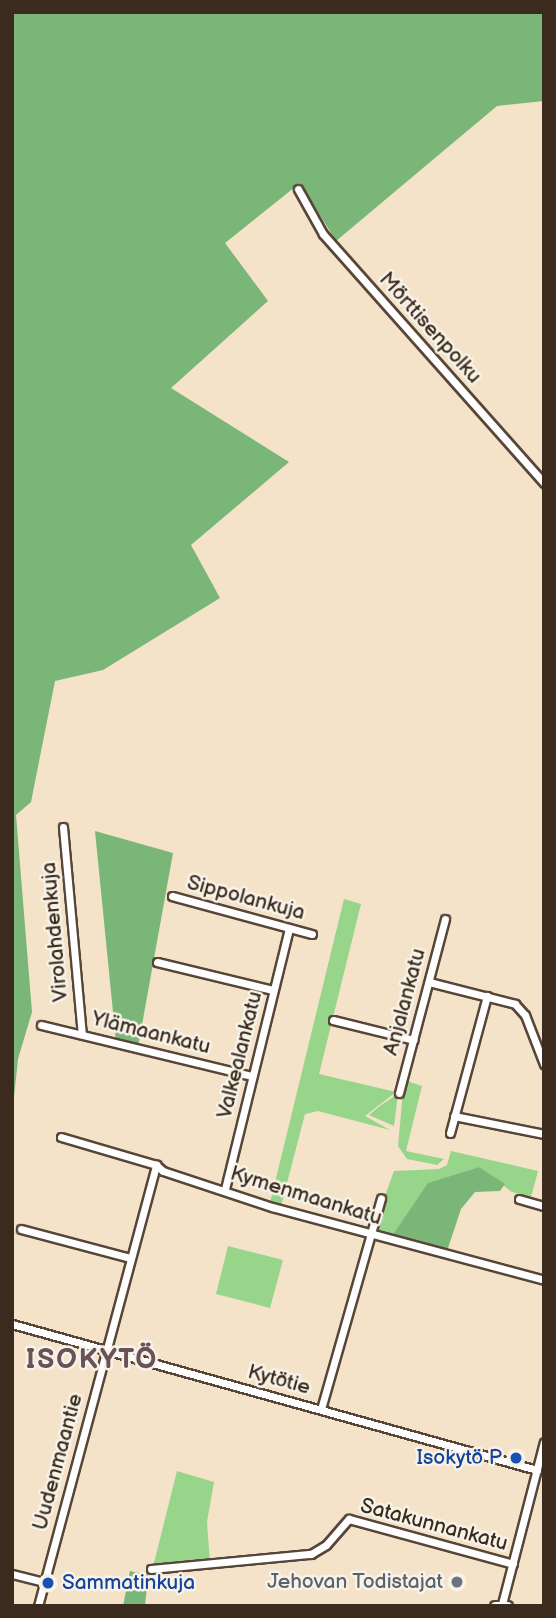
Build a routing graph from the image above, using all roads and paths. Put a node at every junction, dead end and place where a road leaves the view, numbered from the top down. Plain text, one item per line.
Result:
1 (298, 189) dead end
2 (544, 483) edge
3 (63, 827) dead end
4 (172, 897) dead end
5 (445, 919) dead end
6 (289, 929) junction
7 (312, 934) dead end
8 (157, 962) dead end
9 (429, 982) junction
10 (274, 990) junction
11 (487, 996) junction
12 (333, 1020) dead end
13 (41, 1025) dead end
14 (82, 1034) junction
15 (414, 1040) junction
16 (544, 1064) edge
17 (252, 1076) junction
18 (399, 1093) dead end
19 (454, 1116) junction
20 (450, 1133) dead end
21 (544, 1134) edge
22 (61, 1137) dead end
23 (156, 1165) junction
24 (225, 1189) junction
25 (381, 1198) dead end
26 (519, 1199) dead end
27 (544, 1206) edge
28 (21, 1228) dead end
29 (369, 1233) junction
30 (130, 1258) junction
31 (544, 1280) edge
32 (12, 1324) edge
33 (107, 1351) junction
34 (321, 1409) junction
35 (544, 1442) edge
36 (537, 1470) junction
37 (513, 1564) junction
38 (151, 1569) dead end
39 (12, 1574) edge
40 (44, 1582) junction
41 (501, 1605) edge
42 (38, 1606) edge

1 - 2 street, Mörttisenpolku
3 - 14 street, Virolahdenkuja
4 - 6 street, Sippolankuja
5 - 9 street, Anjalankatu
6 - 7 street, Sippolankuja
6 - 10 street, Valkealankatu
8 - 10 street
9 - 11 street
9 - 15 street, Anjalankatu
10 - 17 street, Valkealankatu
11 - 16 street
11 - 19 street
12 - 15 street
13 - 14 street, Ylämaankatu
14 - 17 street, Ylämaankatu
15 - 18 street, Anjalankatu
17 - 24 street, Valkealankatu
19 - 20 street
19 - 21 street
22 - 23 street, Kymenmaankatu
23 - 24 street, Kymenmaankatu
23 - 30 street, Uudenmaantie
24 - 29 street, Kymenmaankatu
25 - 29 street
26 - 27 street
28 - 30 street
29 - 31 street, Kymenmaankatu
29 - 34 street
30 - 33 street, Uudenmaantie
32 - 33 street, Kytötie
33 - 34 street, Kytötie
33 - 40 street, Uudenmaantie
34 - 36 street, Kytötie
35 - 36 street
36 - 37 street
37 - 38 street, Satakunnankatu
37 - 41 street
39 - 40 street
40 - 42 street, Uudenmaantie

